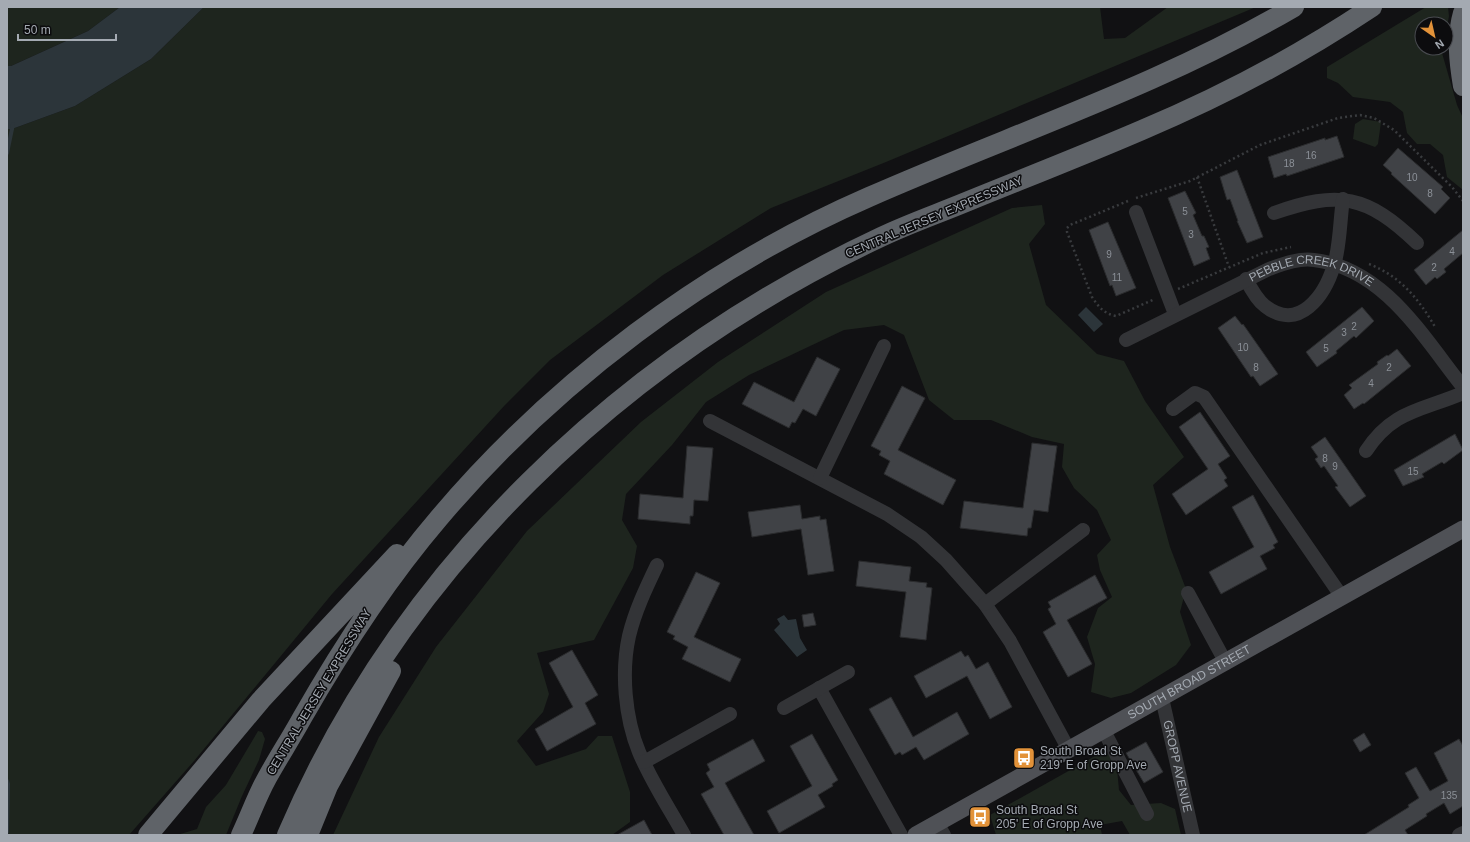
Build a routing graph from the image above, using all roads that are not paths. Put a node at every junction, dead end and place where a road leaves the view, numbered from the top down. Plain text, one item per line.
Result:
1 (1294, 7) edge
2 (1372, 7) edge
3 (1463, 13) edge
4 (1463, 86) edge
5 (1343, 199) junction
6 (1136, 212) dead end
7 (1274, 213) dead end
8 (1416, 243) dead end
9 (1334, 265) junction
10 (1246, 280) junction
11 (1175, 314) junction
12 (1126, 340) dead end
13 (884, 346) dead end
14 (1463, 387) edge
15 (1463, 393) edge
16 (1173, 409) dead end
17 (710, 422) dead end
18 (1366, 451) dead end
19 (820, 478) junction
20 (439, 517) junction
21 (494, 517) junction
22 (1463, 529) edge
23 (1083, 530) dead end
24 (657, 565) dead end
25 (1188, 593) dead end
26 (1342, 597) junction
27 (984, 604) junction
28 (1226, 663) junction
29 (848, 672) dead end
30 (820, 688) junction
31 (1162, 698) junction
32 (784, 708) dead end
33 (730, 714) dead end
34 (1104, 731) junction
35 (1070, 750) junction
36 (644, 762) junction
37 (1147, 814) dead end
38 (941, 829) edge
39 (1463, 833) edge
40 (148, 835) edge
41 (241, 835) edge
42 (287, 835) edge
43 (308, 835) edge
44 (684, 835) edge
45 (901, 835) edge
46 (916, 835) edge
47 (1193, 835) edge
48 (1459, 835) edge

1 - 20 highway, CENTRAL JERSEY EXPRESSWAY
2 - 21 highway, CENTRAL JERSEY EXPRESSWAY
3 - 4 highway
5 - 7 street
5 - 8 street
5 - 9 street
6 - 11 street
9 - 10 street, PEBBLE CREEK DRIVE
9 - 10 street
9 - 14 street, PEBBLE CREEK DRIVE
10 - 11 street, PEBBLE CREEK DRIVE
11 - 12 street, PEBBLE CREEK DRIVE
13 - 19 street
15 - 18 street
16 - 26 street
17 - 19 street
19 - 27 street
20 - 40 highway
20 - 41 highway, CENTRAL JERSEY EXPRESSWAY
21 - 42 highway, CENTRAL JERSEY EXPRESSWAY
21 - 43 highway
22 - 26 main road, SOUTH BROAD STREET
23 - 27 street
24 - 36 street
25 - 28 street
26 - 28 main road, SOUTH BROAD STREET
27 - 35 street
28 - 31 main road, SOUTH BROAD STREET
29 - 30 street
30 - 32 street
30 - 45 street
31 - 34 main road, SOUTH BROAD STREET
31 - 47 street, GROPP AVENUE
33 - 36 street
34 - 35 main road, SOUTH BROAD STREET
34 - 37 street
35 - 38 main road, SOUTH BROAD STREET
36 - 44 street
38 - 46 main road, SOUTH BROAD STREET
39 - 48 street

